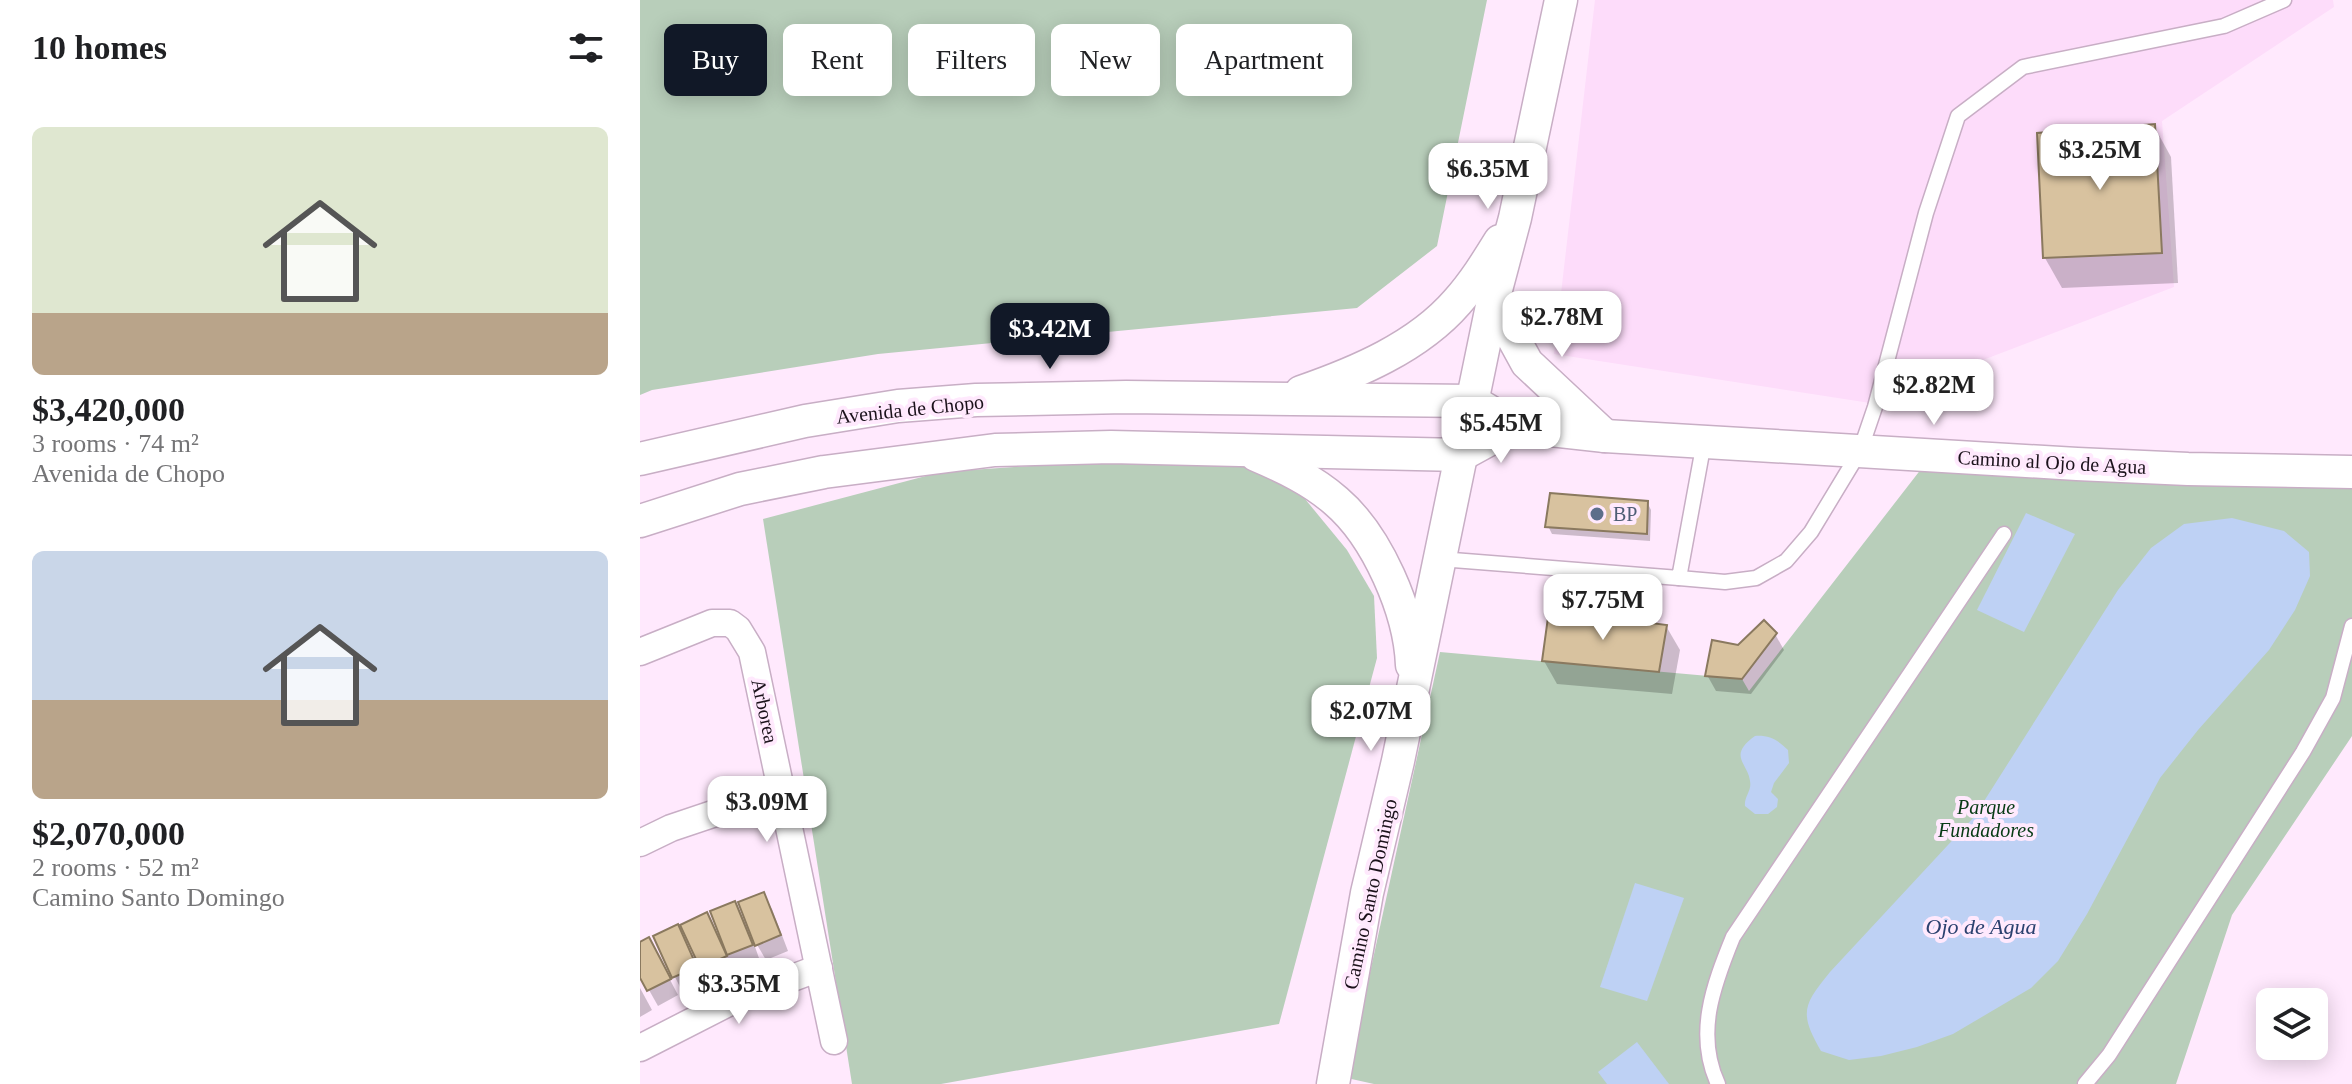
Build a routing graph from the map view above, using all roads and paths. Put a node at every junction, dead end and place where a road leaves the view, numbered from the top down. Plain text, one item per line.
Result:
1 (1561, 0) edge
2 (2284, 0) edge
3 (1515, 218) junction
4 (1493, 301) junction
5 (1278, 400) junction
6 (1472, 401) junction
7 (1514, 426) junction
8 (1605, 436) junction
9 (1704, 442) junction
10 (1242, 449) junction
11 (1860, 451) junction
12 (1461, 455) junction
13 (640, 459) edge
14 (2351, 475) edge
15 (640, 521) edge
16 (2004, 534) dead end
17 (1439, 559) junction
18 (1679, 578) junction
19 (2352, 626) edge
20 (640, 652) edge
21 (1413, 690) junction
22 (781, 791) junction
23 (640, 843) edge
24 (819, 968) junction
25 (834, 1041) dead end
26 (640, 1048) edge
27 (1333, 1084) edge
28 (1718, 1084) edge
29 (2085, 1084) edge

1 - 3 street, Camino Santo Domingo
2 - 11 lane
3 - 4 street, Camino Santo Domingo
3 - 5 street
4 - 6 street, Camino Santo Domingo
4 - 8 street
5 - 6 street, Avenida de Chopo
5 - 13 street, Avenida de Chopo
6 - 7 street, Camino al Ojo de Agua
6 - 12 street, Camino Santo Domingo
7 - 8 street, Camino al Ojo de Agua
7 - 12 street
8 - 9 street, Camino al Ojo de Agua
9 - 11 street, Camino al Ojo de Agua
9 - 18 lane
10 - 12 street
10 - 15 street
10 - 21 street
11 - 14 street, Camino al Ojo de Agua
11 - 18 lane
12 - 17 street, Camino Santo Domingo
16 - 28 lane
17 - 18 lane
17 - 21 street, Camino Santo Domingo
19 - 29 lane
20 - 22 street, Arborea
21 - 27 street, Camino Santo Domingo
22 - 23 street
22 - 24 street, Arborea
24 - 25 street, Arborea
24 - 26 street

